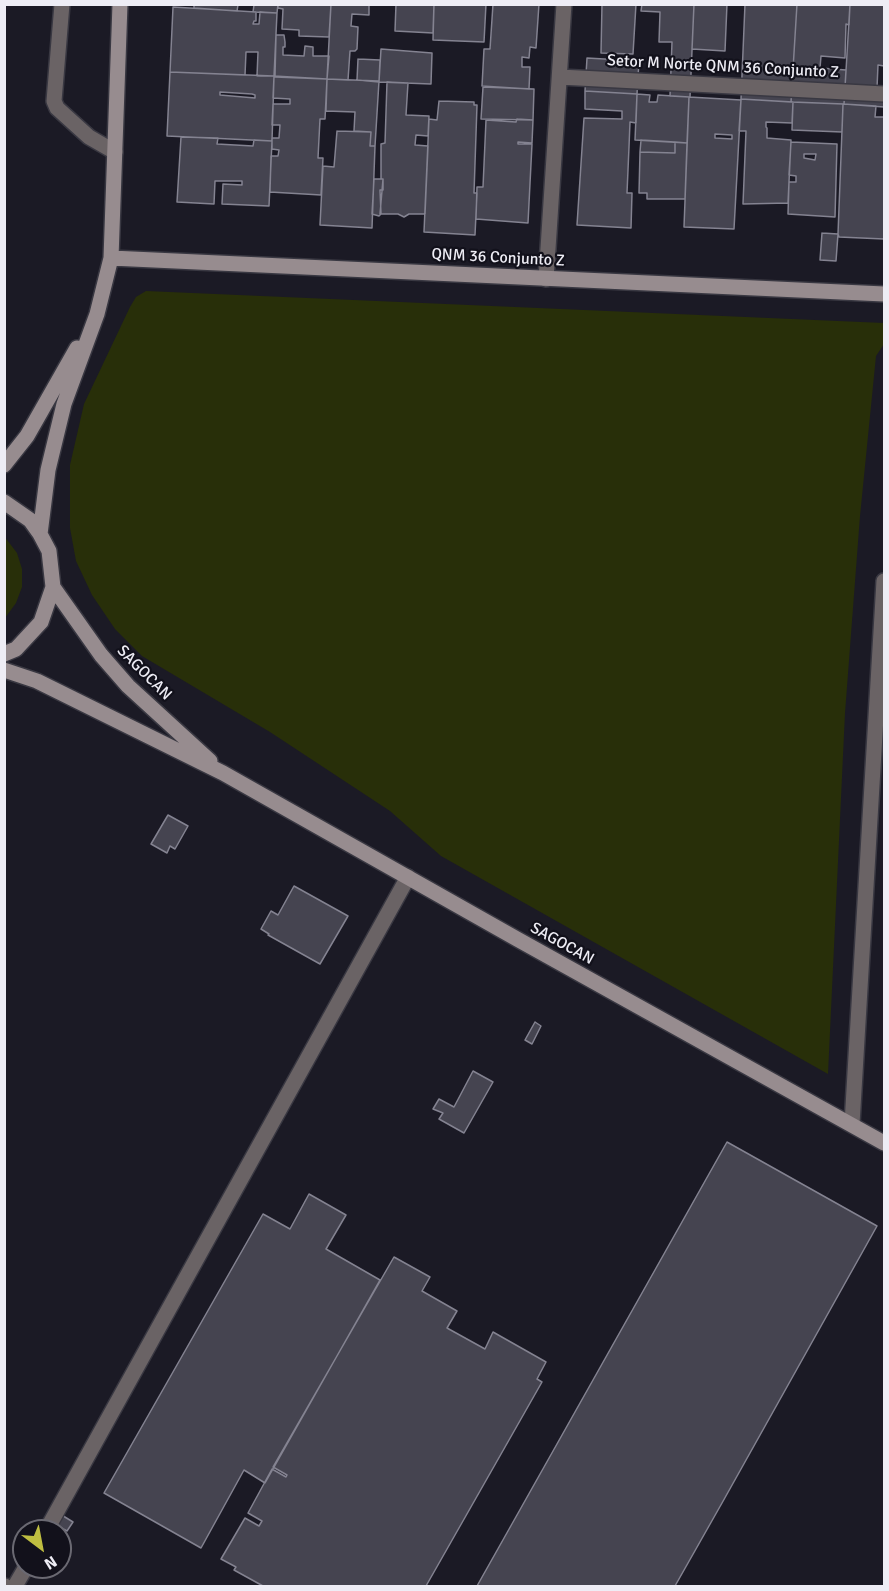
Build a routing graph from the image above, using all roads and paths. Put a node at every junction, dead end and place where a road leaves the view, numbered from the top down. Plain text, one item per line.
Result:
1 (62, 4) edge
2 (120, 4) edge
3 (564, 4) edge
4 (560, 77) junction
5 (885, 94) edge
6 (115, 152) junction
7 (111, 258) junction
8 (546, 279) junction
9 (885, 294) edge
10 (97, 314) junction
11 (4, 465) edge
12 (4, 502) edge
13 (40, 534) junction
14 (885, 581) edge
15 (52, 587) junction
16 (4, 654) edge
17 (4, 670) edge
18 (223, 773) junction
19 (408, 878) junction
20 (852, 1124) junction
21 (885, 1143) edge
22 (53, 1519) edge

1 - 6 street
2 - 6 street
3 - 4 street
4 - 5 street, Setor M Norte QNM 36 Conjunto Z
4 - 8 street
6 - 7 street
7 - 8 street, QNM 36 Conjunto Z
7 - 10 street
8 - 9 street, QNM 36 Conjunto Z
10 - 11 street
10 - 13 street
12 - 13 street
13 - 15 street
14 - 20 street
15 - 16 street
15 - 18 street, SAGOCAN
17 - 18 street, SAGOCAN
18 - 19 street, SAGOCAN
19 - 20 street, SAGOCAN
19 - 22 street
20 - 21 street, SAGOCAN

